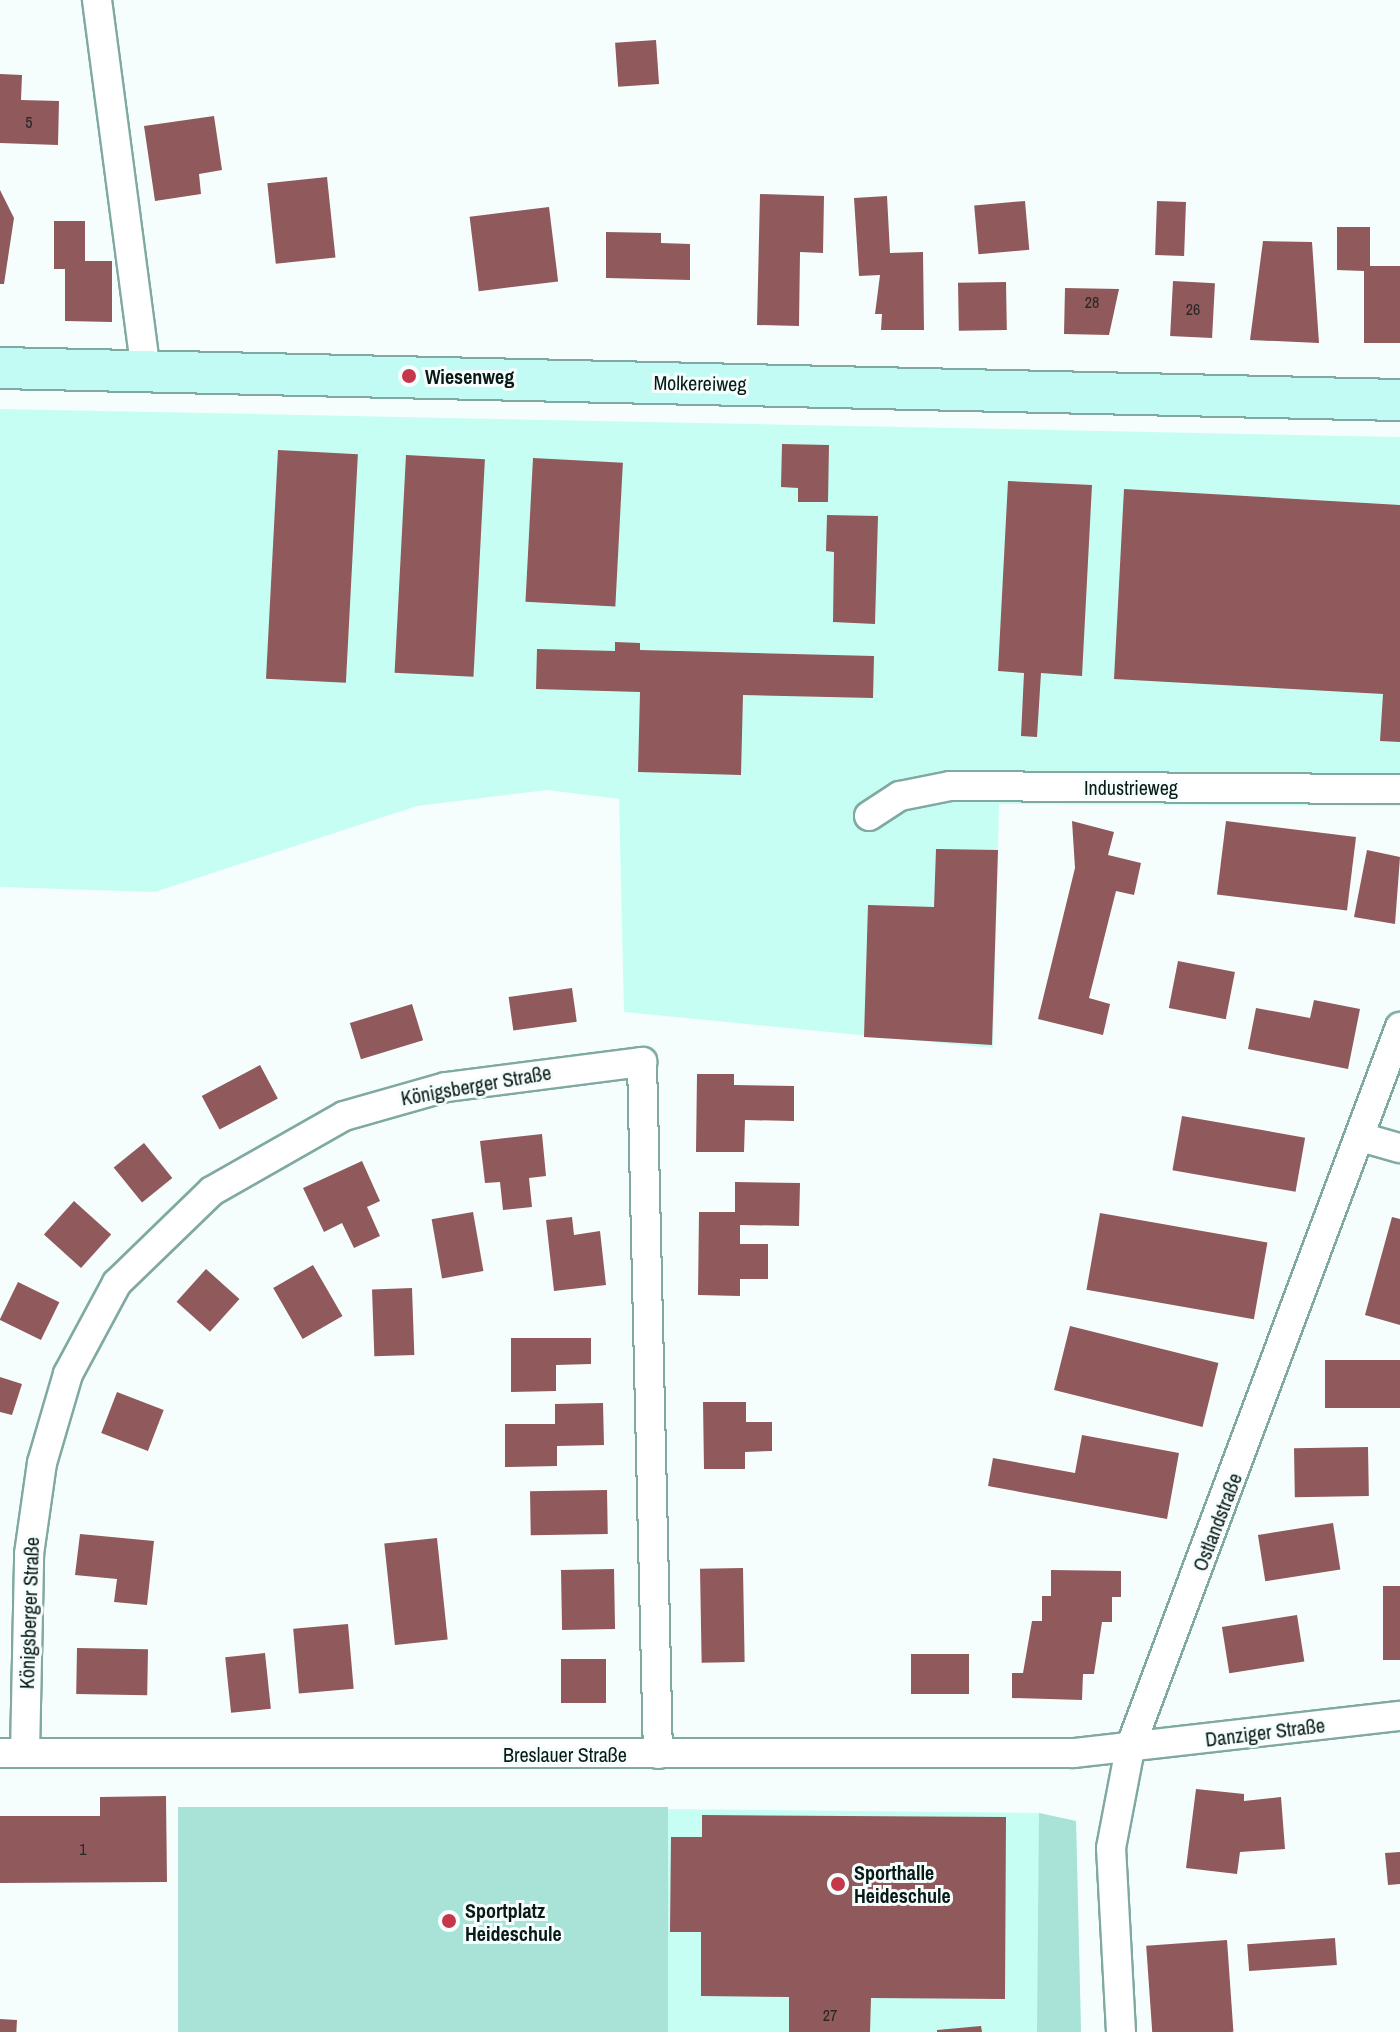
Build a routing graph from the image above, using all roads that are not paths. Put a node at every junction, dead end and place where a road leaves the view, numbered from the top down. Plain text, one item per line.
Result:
1 (97, 0) edge
2 (0, 368) edge
3 (146, 370) junction
4 (1400, 400) edge
5 (1400, 789) edge
6 (869, 816) dead end
7 (1400, 1027) edge
8 (1364, 1138) junction
9 (1400, 1148) edge
10 (1400, 1716) edge
11 (1130, 1748) junction
12 (12, 1753) edge
13 (658, 1754) junction
14 (1121, 2032) edge

1 - 3 street
2 - 3 main road, Molkereiweg
3 - 4 main road, Molkereiweg
5 - 6 street, Industrieweg
7 - 8 street, Ostlandstraße
8 - 9 street
8 - 11 street, Ostlandstraße
10 - 11 street, Danziger Straße
11 - 13 street, Breslauer Straße
11 - 14 street, Ostlandstraße
12 - 13 street, Breslauer Straße
12 - 13 street, Königsberger Straße

